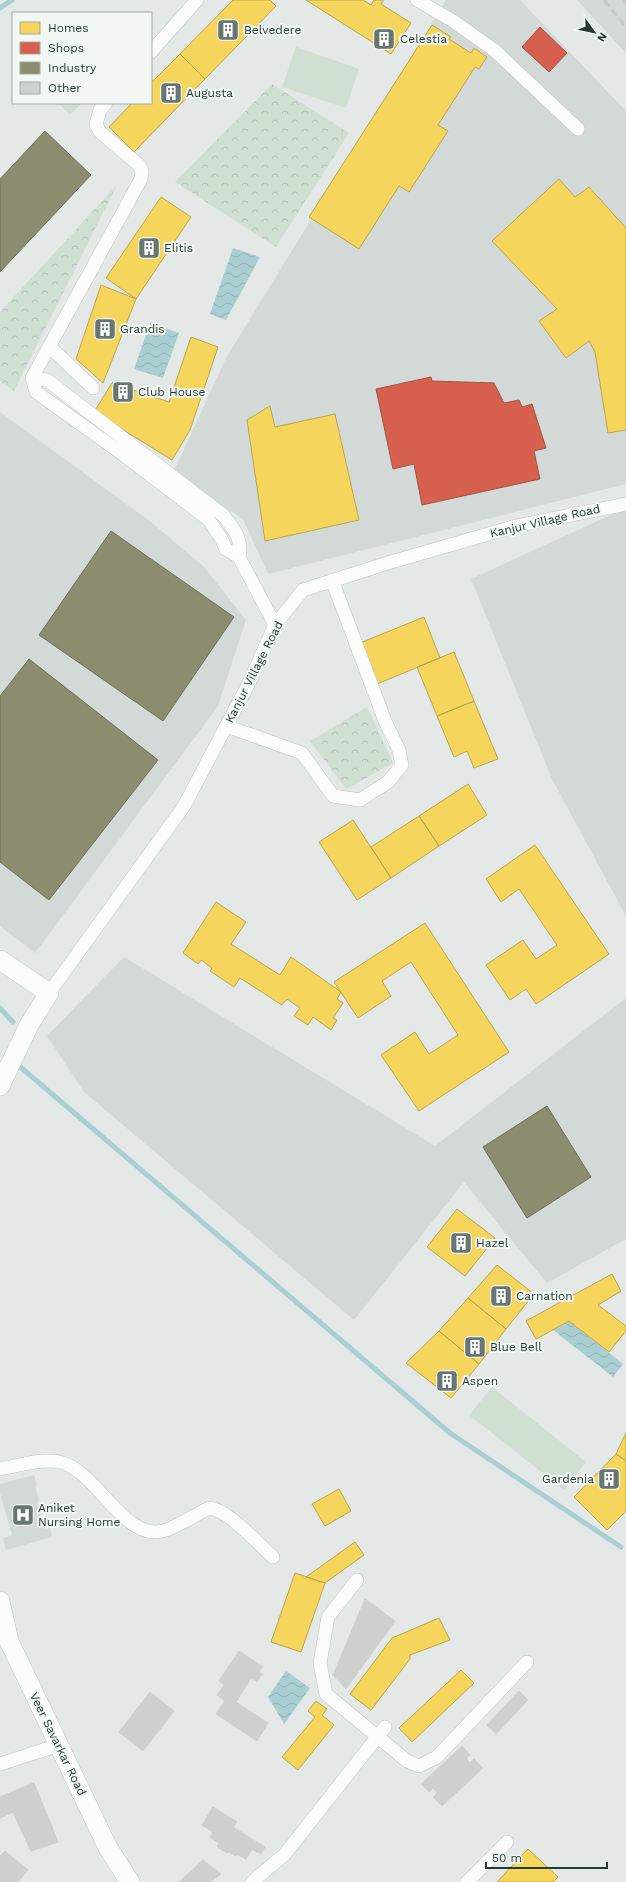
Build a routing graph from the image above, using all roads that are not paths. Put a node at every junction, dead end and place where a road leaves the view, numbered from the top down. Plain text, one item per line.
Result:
1 (197, 0) edge
2 (417, 0) edge
3 (152, 51) edge
4 (105, 104) edge
5 (578, 129) dead end
6 (49, 346) junction
7 (32, 378) junction
8 (93, 388) dead end
9 (132, 445) junction
10 (124, 455) junction
11 (626, 504) edge
12 (239, 556) junction
13 (332, 580) junction
14 (275, 625) junction
15 (226, 726) junction
16 (0, 960) edge
17 (44, 990) junction
18 (0, 1086) edge
19 (0, 1469) edge
20 (273, 1557) dead end
21 (357, 1580) dead end
22 (0, 1601) edge
23 (527, 1662) dead end
24 (381, 1731) junction
25 (59, 1745) junction
26 (0, 1764) edge
27 (507, 1842) dead end
28 (130, 1882) edge
29 (252, 1882) edge
30 (467, 1882) edge

1 - 3 street
2 - 5 street
4 - 6 street
6 - 7 street
6 - 8 street
7 - 9 street
7 - 10 street
9 - 10 street
9 - 12 street
10 - 12 street
11 - 13 street, Kanjur Village Road
12 - 14 street
13 - 14 street, Kanjur Village Road
13 - 15 street
14 - 15 street, Kanjur Village Road
15 - 17 street, Kanjur Village Road
16 - 17 street
17 - 18 street
19 - 20 street
21 - 24 street
22 - 25 street, Veer Savarkar Road
23 - 24 street
24 - 29 street
25 - 26 street
25 - 28 street, Veer Savarkar Road
27 - 30 street

